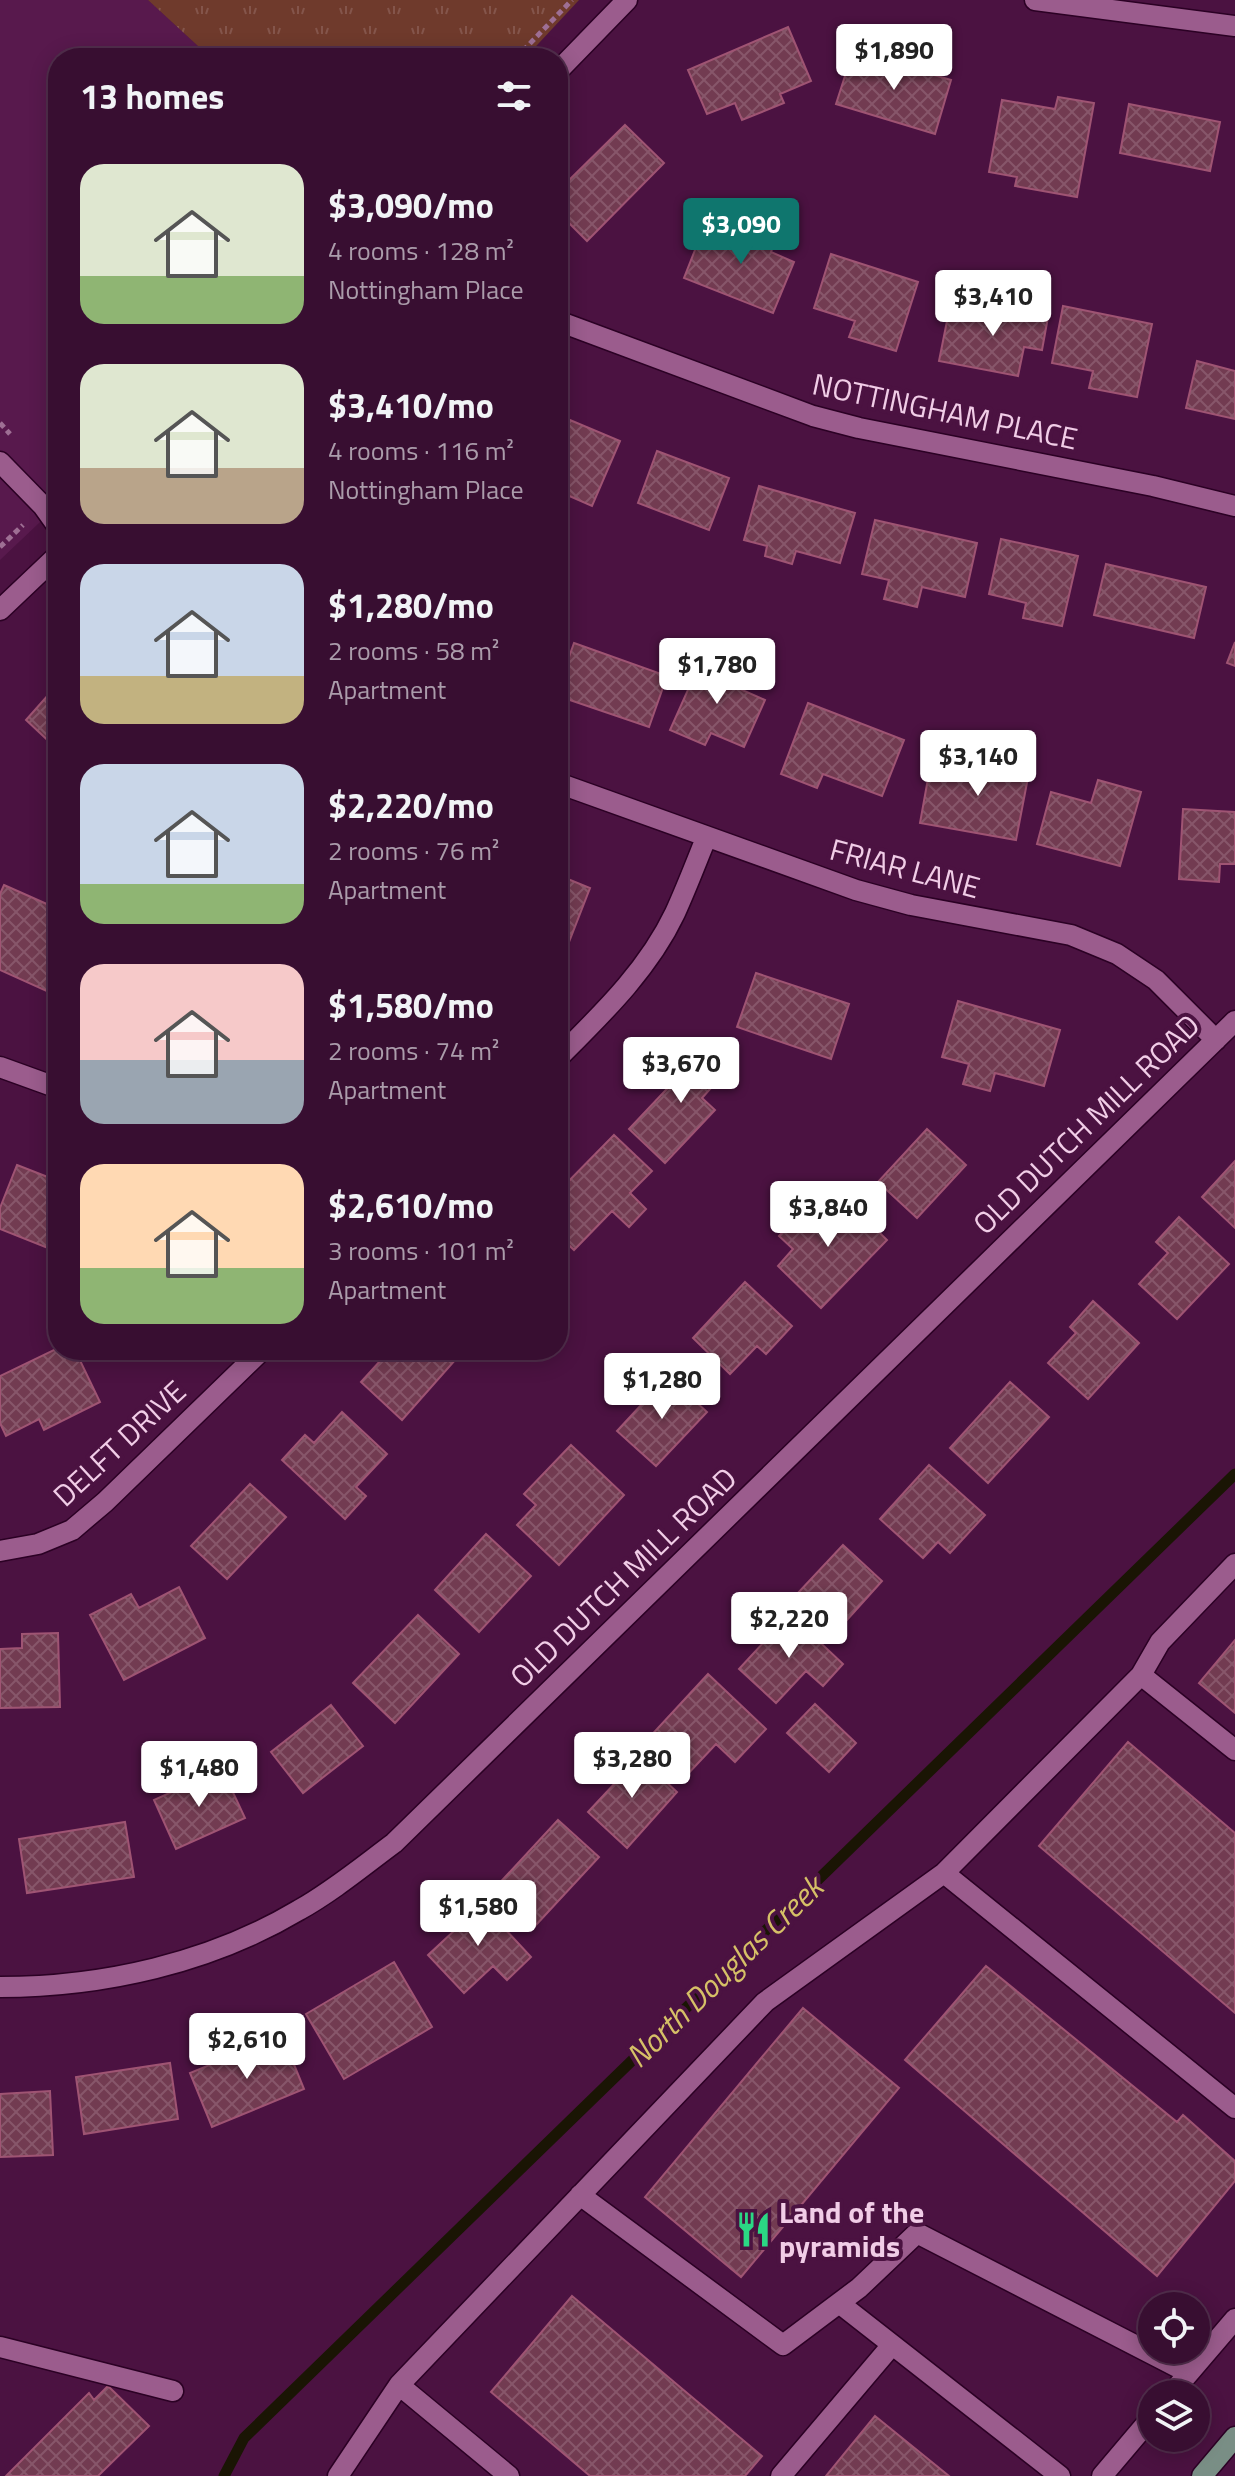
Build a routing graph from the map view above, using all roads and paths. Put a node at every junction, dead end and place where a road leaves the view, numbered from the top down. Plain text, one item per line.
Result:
1 (572, 0) edge
2 (627, 0) edge
3 (1035, 0) edge
4 (1235, 26) edge
5 (526, 48) edge
6 (568, 61) edge
7 (568, 325) edge
8 (0, 462) edge
9 (1235, 506) edge
10 (48, 513) edge
11 (48, 564) edge
12 (0, 610) edge
13 (568, 787) edge
14 (706, 838) junction
15 (1235, 1021) edge
16 (1216, 1040) junction
17 (568, 1048) edge
18 (0, 1067) edge
19 (48, 1084) edge
20 (252, 1360) edge
21 (0, 1551) edge
22 (1235, 1564) edge
23 (1141, 1675) junction
24 (1235, 1750) edge
25 (944, 1873) junction
26 (0, 1987) edge
27 (1235, 2108) edge
28 (580, 2195) junction
29 (839, 2303) junction
30 (1235, 2319) edge
31 (892, 2345) junction
32 (0, 2347) edge
33 (1189, 2373) junction
34 (1183, 2380) edge
35 (399, 2385) junction
36 (173, 2391) dead end
37 (1138, 2434) edge
38 (1235, 2437) edge
39 (338, 2476) edge
40 (509, 2476) edge
41 (781, 2476) edge
42 (1060, 2476) edge
43 (1102, 2476) edge
44 (1202, 2476) edge

1 - 5 path
2 - 6 street
3 - 4 street
7 - 9 street, NOTTINGHAM PLACE
8 - 10 street
11 - 12 street
13 - 14 street, FRIAR LANE
14 - 16 street, FRIAR LANE
14 - 17 street
15 - 16 street, OLD DUTCH MILL ROAD
16 - 26 street, OLD DUTCH MILL ROAD
18 - 19 street
20 - 21 street, DELFT DRIVE
22 - 23 street
23 - 24 street
23 - 25 street
25 - 27 street
25 - 28 street
28 - 29 street
28 - 35 street
29 - 31 street
29 - 33 street
30 - 33 street
31 - 41 street
31 - 42 street
32 - 36 street
33 - 34 street
35 - 39 street
35 - 40 street
37 - 43 street
38 - 44 main road

